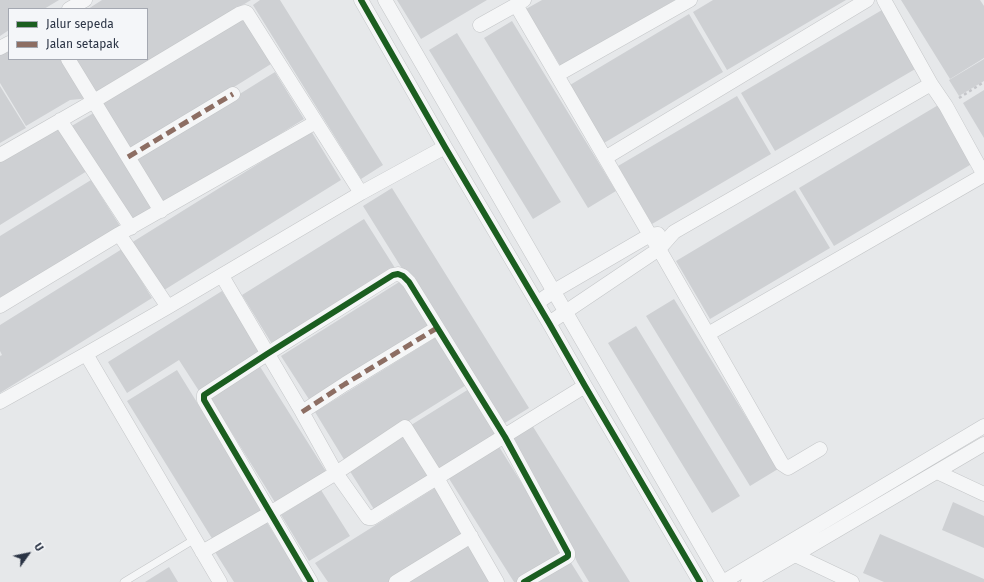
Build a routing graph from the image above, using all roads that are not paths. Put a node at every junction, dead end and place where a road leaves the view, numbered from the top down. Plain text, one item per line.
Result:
1 (85, 0) edge
2 (361, 0) edge
3 (385, 0) edge
4 (690, 0) edge
5 (867, 0) edge
6 (884, 0) edge
7 (520, 3) edge
8 (71, 8) edge
9 (480, 25) dead end
10 (69, 60) edge
11 (557, 75) junction
12 (931, 84) junction
13 (233, 94) dead end
14 (94, 101) junction
15 (60, 120) junction
16 (316, 122) junction
17 (445, 147) junction
18 (0, 155) edge
19 (128, 157) junction
20 (605, 158) junction
21 (984, 175) edge
22 (361, 193) junction
23 (161, 211) junction
24 (125, 231) junction
25 (674, 232) junction
26 (650, 235) junction
27 (659, 249) junction
28 (222, 276) junction
29 (554, 291) junction
30 (537, 303) junction
31 (0, 306) edge
32 (168, 307) junction
33 (566, 312) junction
34 (550, 323) junction
35 (437, 328) junction
36 (708, 334) junction
37 (86, 354) junction
38 (267, 354) junction
39 (585, 386) junction
40 (0, 402) edge
41 (302, 412) junction
42 (984, 426) edge
43 (505, 437) junction
44 (984, 444) edge
45 (820, 449) dead end
46 (937, 472) junction
47 (336, 473) junction
48 (438, 478) junction
49 (984, 494) edge
50 (270, 513) junction
51 (471, 536) junction
52 (195, 539) junction
53 (202, 552) junction
54 (795, 555) junction
55 (124, 582) edge
56 (220, 582) edge
57 (311, 582) edge
58 (396, 582) edge
59 (497, 582) edge
60 (524, 582) edge
61 (700, 582) edge
62 (723, 582) edge
63 (748, 582) edge
64 (852, 582) edge

1 - 8 street
2 - 17 street
3 - 29 street
4 - 11 street
5 - 20 street
6 - 12 street
7 - 9 street
7 - 11 street
10 - 14 street
11 - 20 street
12 - 21 street
12 - 25 street
13 - 19 street
14 - 15 street
14 - 16 street
14 - 19 street
15 - 18 street
15 - 24 street
16 - 22 street
16 - 23 street
17 - 22 street
17 - 30 street
19 - 23 street
20 - 26 street
21 - 36 street
22 - 28 street
23 - 24 street
24 - 31 street
24 - 32 street
25 - 26 street
25 - 27 street
26 - 27 street
26 - 29 street
27 - 33 street
27 - 36 street
28 - 32 street
28 - 38 street
29 - 30 street
29 - 33 street
30 - 34 street
32 - 37 street
33 - 34 street
33 - 62 street
34 - 39 street
35 - 38 street
35 - 41 street
35 - 43 street
36 - 45 street
37 - 40 street
37 - 52 street
38 - 41 street
38 - 50 street
39 - 43 street
39 - 61 street
41 - 47 street
42 - 62 street
43 - 48 street
43 - 60 street
44 - 46 street
46 - 49 street
46 - 54 street
47 - 48 street
47 - 48 street
47 - 50 street
48 - 51 street
50 - 53 street
50 - 57 street
51 - 58 street
51 - 59 street
52 - 53 street
52 - 55 lane
53 - 56 street
54 - 63 street
54 - 64 street

